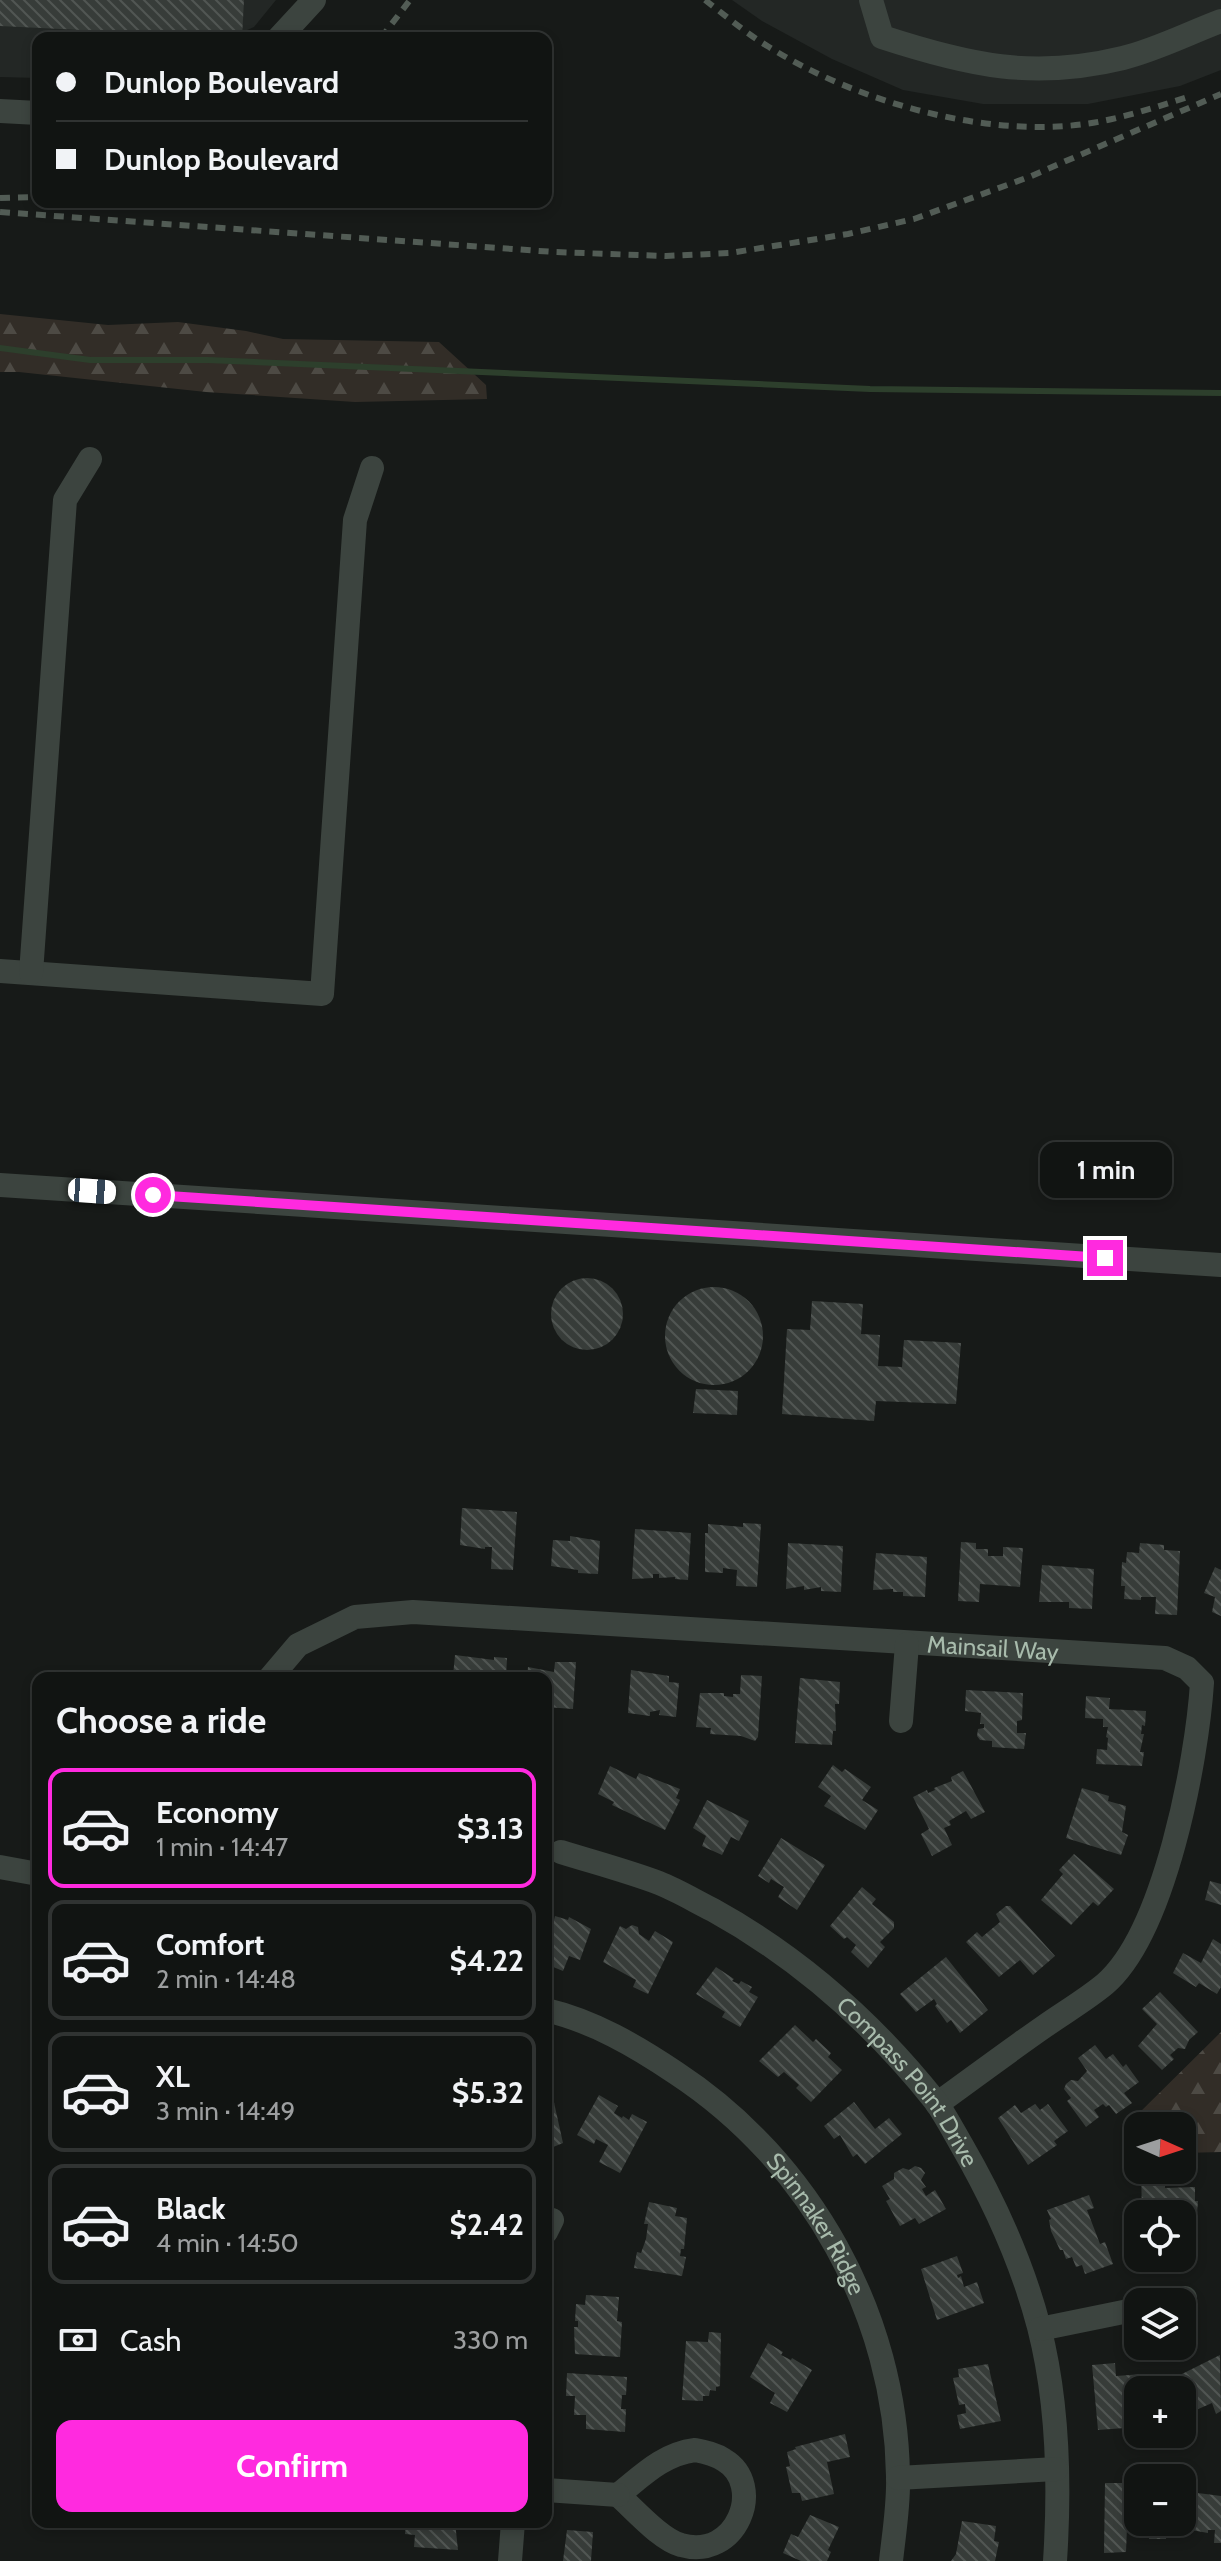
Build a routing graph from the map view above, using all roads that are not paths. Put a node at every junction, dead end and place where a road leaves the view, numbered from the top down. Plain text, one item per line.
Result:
1 (314, 0) edge
2 (871, 0) edge
3 (1221, 21) edge
4 (285, 32) edge
5 (0, 111) edge
6 (32, 113) edge
7 (90, 459) dead end
8 (372, 468) dead end
9 (0, 971) edge
10 (31, 973) junction
11 (0, 1185) edge
12 (1221, 1265) edge
13 (907, 1644) junction
14 (275, 1672) edge
15 (901, 1721) dead end
16 (561, 1852) dead end
17 (0, 1867) edge
18 (32, 1873) edge
19 (552, 2011) edge
20 (937, 2104) junction
21 (1124, 2312) edge
22 (1040, 2329) junction
23 (1056, 2469) junction
24 (898, 2478) junction
25 (552, 2490) edge
26 (618, 2495) junction
27 (513, 2528) edge
28 (510, 2561) edge
29 (891, 2561) edge
30 (1055, 2561) edge

1 - 4 street
2 - 3 street
5 - 6 street
7 - 10 street
8 - 10 street
9 - 10 street
11 - 12 street
13 - 14 street, Mainsail Way
13 - 15 street
13 - 20 street, Mainsail Way
16 - 20 street, Compass Point Drive
17 - 18 street
19 - 24 street, Spinnaker Ridge
20 - 22 street, Compass Point Drive
21 - 22 street
22 - 23 street, Compass Point Drive
23 - 24 street
23 - 30 street, Compass Point Drive
24 - 29 street, Spinnaker Ridge
25 - 26 street
26 - 26 street
27 - 28 street

